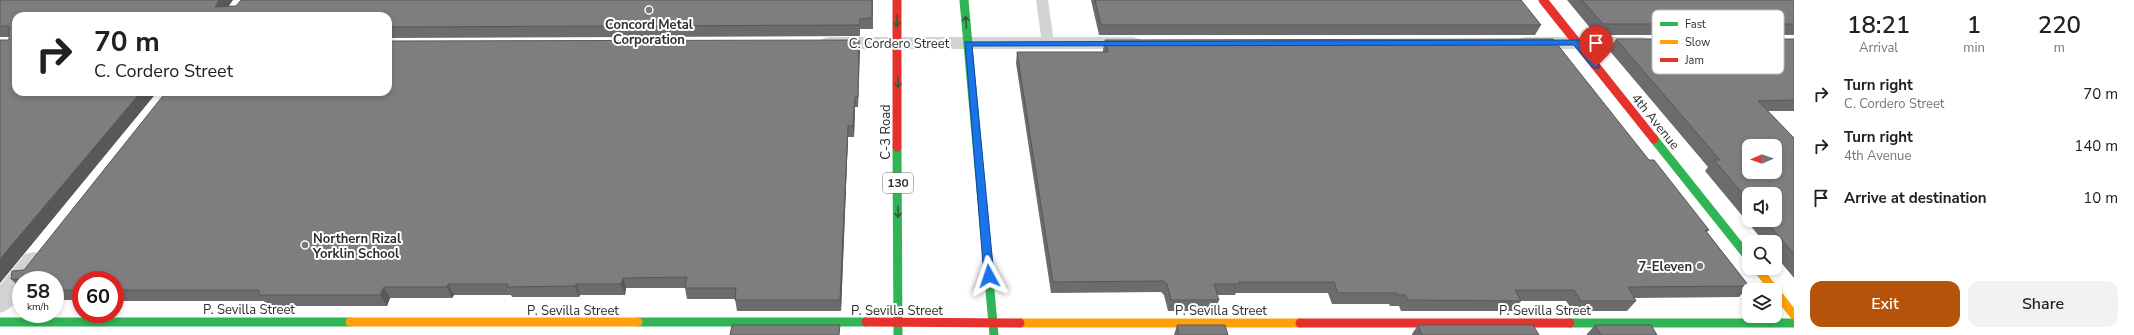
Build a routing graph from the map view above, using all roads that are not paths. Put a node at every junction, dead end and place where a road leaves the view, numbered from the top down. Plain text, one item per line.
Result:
1 (897, 0) edge
2 (964, 0) edge
3 (1042, 0) edge
4 (1543, 0) edge
5 (1510, 42) edge
6 (1652, 42) edge
7 (810, 43) edge
8 (898, 43) junction
9 (968, 43) junction
10 (1048, 43) junction
11 (1151, 43) edge
12 (1577, 43) junction
13 (45, 247) edge
14 (1742, 249) edge
15 (1763, 275) edge
16 (1769, 283) edge
17 (1782, 299) edge
18 (0, 303) edge
19 (1794, 315) edge
20 (0, 322) edge
21 (993, 322) junction
22 (898, 323) junction
23 (1794, 323) edge
24 (1125, 329) edge
25 (898, 335) edge
26 (994, 335) edge

1 -> 8 street, C-3 Road / 130
9 -> 2 street
3 - 10 lane
4 - 12 street, 4th Avenue
5 - 12 street
6 - 12 street
7 - 8 street, C. Cordero Street
8 - 9 street, C. Cordero Street
8 -> 22 street, C-3 Road / 130
9 - 10 street, C. Cordero Street
9 - 21 street
10 - 11 street, C. Cordero Street
12 - 14 street, 4th Avenue
13 - 18 street
15 - 16 street
17 - 19 street
20 - 22 street, P. Sevilla Street
21 - 22 street, P. Sevilla Street
21 - 24 street, P. Sevilla Street
21 - 26 street
22 - 25 street, C-3 Road / 130
23 - 24 street, P. Sevilla Street

